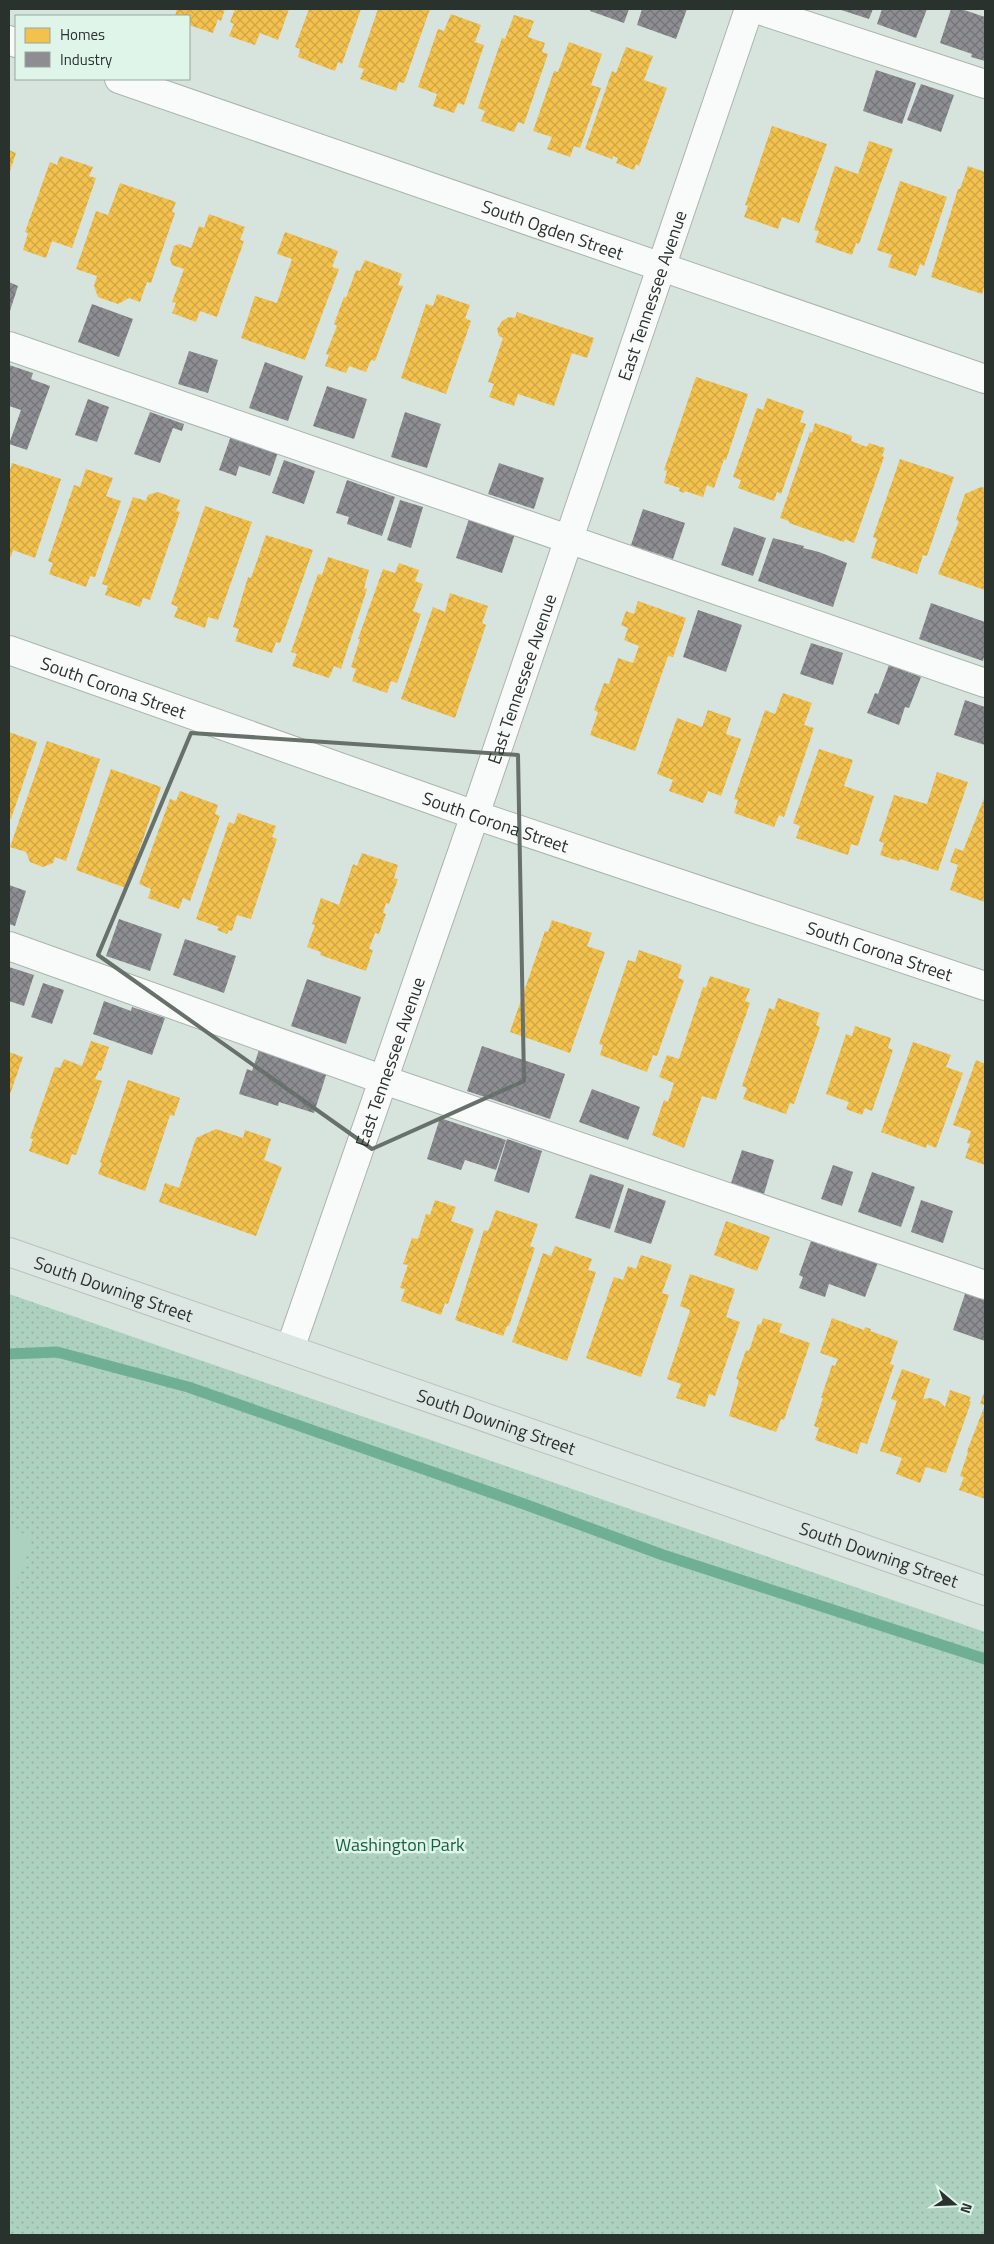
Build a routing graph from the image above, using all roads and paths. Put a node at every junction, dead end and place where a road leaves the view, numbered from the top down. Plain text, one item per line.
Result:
1 (749, 9) edge
2 (756, 9) edge
3 (122, 80) edge
4 (985, 84) edge
5 (663, 268) junction
6 (9, 346) edge
7 (985, 379) edge
8 (569, 539) junction
9 (9, 650) edge
10 (985, 683) edge
11 (475, 816) junction
12 (9, 946) edge
13 (985, 986) edge
14 (384, 1080) junction
15 (9, 1252) edge
16 (985, 1285) edge
17 (290, 1349) junction
18 (985, 1591) edge

1 - 5 street, East Tennessee Avenue
2 - 4 street
3 - 5 street, South Ogden Street
5 - 7 street, South Ogden Street
5 - 8 street, East Tennessee Avenue
6 - 8 street
8 - 10 street
8 - 11 street, East Tennessee Avenue
9 - 11 street, South Corona Street
11 - 13 street, South Corona Street
11 - 14 street, East Tennessee Avenue
12 - 14 street
14 - 16 street
14 - 17 street, East Tennessee Avenue
15 - 17 main road, South Downing Street
17 - 18 main road, South Downing Street

